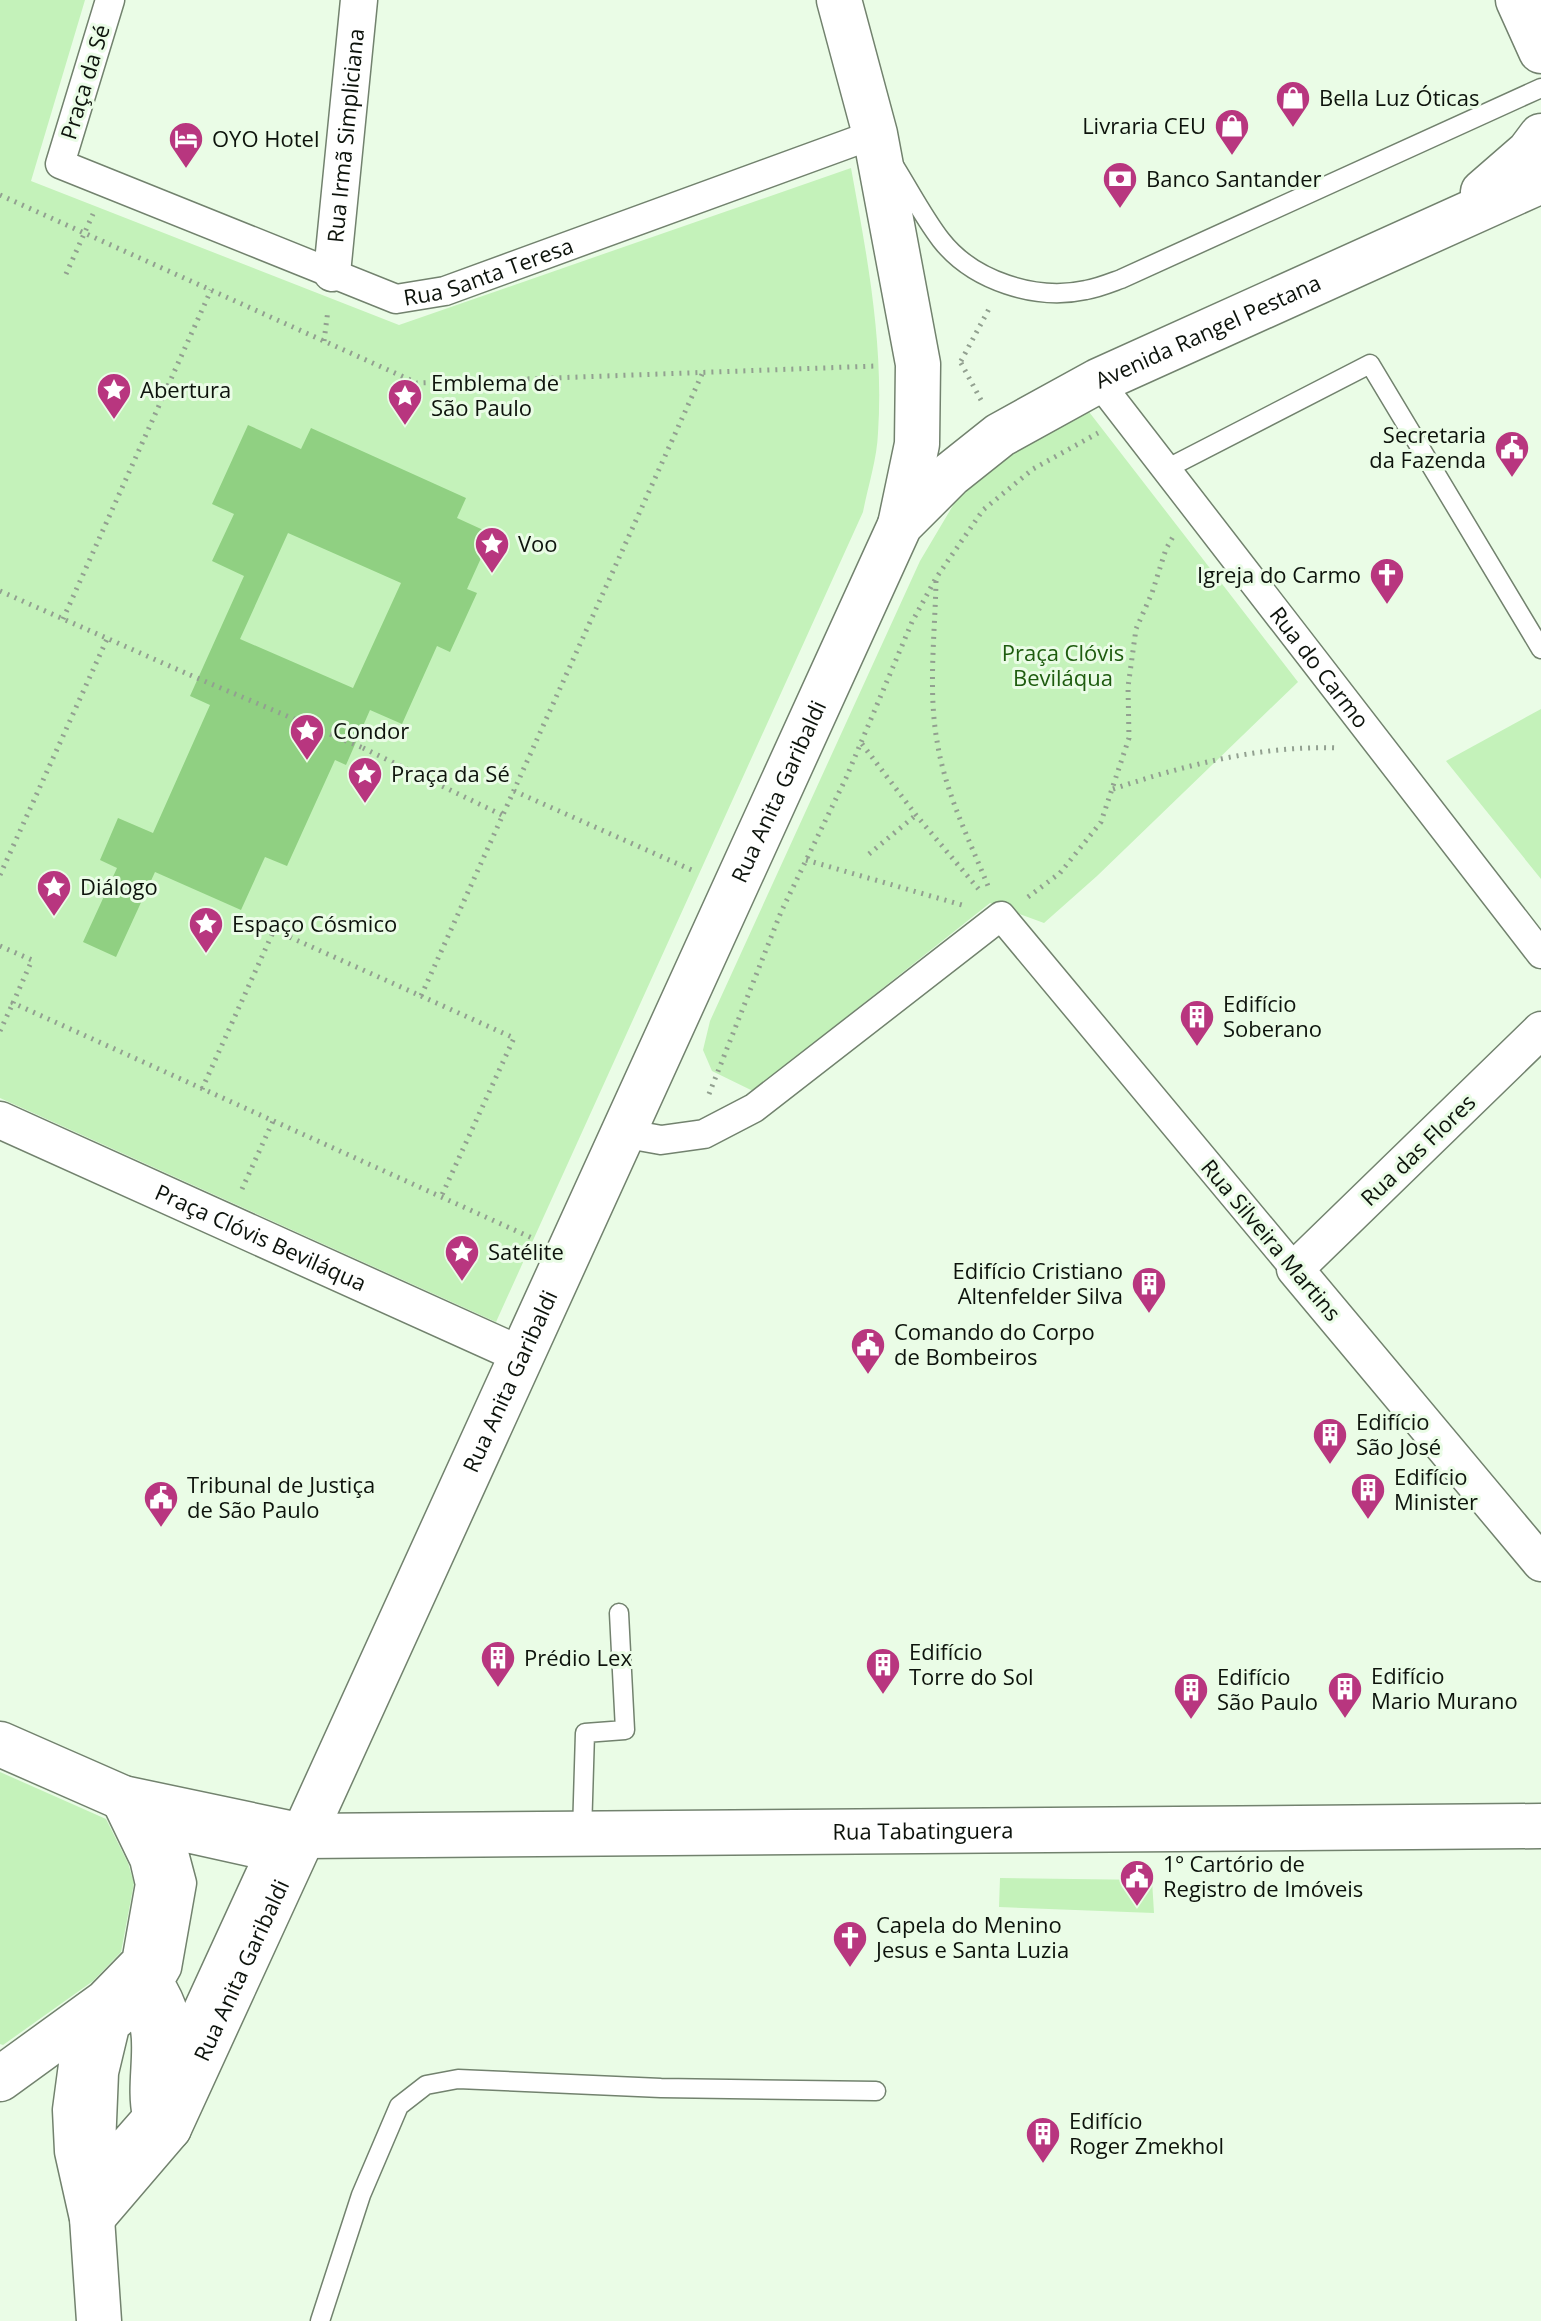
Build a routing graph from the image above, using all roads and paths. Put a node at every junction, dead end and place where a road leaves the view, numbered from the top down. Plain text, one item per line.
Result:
1 (110, 0) edge
2 (359, 0) edge
3 (839, 0) edge
4 (1518, 0) edge
5 (1541, 51) edge
6 (1541, 88) edge
7 (875, 134) junction
8 (1541, 136) edge
9 (60, 164) joint
10 (1541, 181) edge
11 (107, 183) junction
12 (0, 195) edge
13 (1440, 226) junction
14 (84, 234) junction
15 (332, 273) junction
16 (66, 274) dead end
17 (1003, 284) junction
18 (211, 290) junction
19 (961, 362) dead end
20 (878, 365) dead end
21 (703, 372) junction
22 (1098, 381) junction
23 (1126, 417) junction
24 (1166, 469) junction
25 (1192, 502) junction
26 (900, 525) junction
27 (936, 578) junction
28 (0, 591) edge
29 (63, 619) junction
30 (107, 639) junction
31 (1541, 649) edge
32 (861, 743) junction
33 (1385, 752) junction
34 (1112, 789) junction
35 (514, 791) junction
36 (502, 815) junction
37 (916, 815) junction
38 (869, 854) dead end
39 (806, 860) junction
40 (0, 875) edge
41 (734, 889) junction
42 (1001, 916) junction
43 (0, 946) edge
44 (1541, 954) edge
45 (421, 996) junction
46 (13, 1003) junction
47 (1541, 1030) edge
48 (0, 1031) edge
49 (202, 1089) junction
50 (0, 1120) edge
51 (273, 1121) junction
52 (622, 1133) junction
53 (693, 1136) junction
54 (441, 1197) junction
55 (226, 1222) junction
56 (534, 1239) dead end
57 (1295, 1269) junction
58 (521, 1355) junction
59 (1541, 1563) edge
60 (619, 1613) dead end
61 (0, 1744) edge
62 (123, 1798) junction
63 (1541, 1826) edge
64 (582, 1833) junction
65 (169, 1834) joint
66 (303, 1836) junction
67 (135, 1992) junction
68 (93, 2012) junction
69 (0, 2079) edge
70 (876, 2091) dead end
71 (169, 2128) junction
72 (92, 2218) junction
73 (99, 2321) edge
74 (320, 2321) edge

1 - 9 street, Praça da Sé
2 - 15 street, Rua Irmã Simpliciana
3 - 7 main road
4 - 5 main road
6 - 17 lane
7 - 15 street, Rua Santa Teresa
7 - 17 lane
7 - 26 main road
8 - 13 main road
9 - 11 street, Rua Santa Teresa
10 - 13 main road, Avenida Rangel Pestana
11 - 14 path
11 - 15 street, Rua Santa Teresa
12 - 14 path
13 - 22 main road, Avenida Rangel Pestana
14 - 16 path
14 - 18 path
17 - 19 path
18 - 21 path
18 - 29 path
20 - 21 path
21 - 35 path
22 - 23 street, Rua do Carmo
22 - 26 main road, Avenida Rangel Pestana
23 - 24 street, Rua do Carmo
23 - 27 path
24 - 25 street, Rua do Carmo
24 - 31 lane
25 - 33 street, Rua do Carmo
25 - 34 path
26 - 41 main road, Rua Anita Garibaldi
27 - 32 path
27 - 42 path
28 - 29 path
29 - 30 path
30 - 36 path, bridge
30 - 40 path
32 - 37 path
32 - 39 path
33 - 34 path
33 - 44 street, Rua do Carmo
34 - 42 path
35 - 36 path
35 - 41 path
36 - 45 path
37 - 38 path
37 - 42 path
39 - 42 path
39 - 53 path
41 - 52 main road, Rua Anita Garibaldi
42 - 53 street
42 - 57 street, Rua Silveira Martins
43 - 46 path
45 - 49 path
45 - 54 path
46 - 48 path
46 - 49 path
47 - 57 street, Rua das Flores
49 - 51 path
50 - 55 street, Praça Clóvis Beviláqua
51 - 54 path
51 - 55 path
52 - 53 street
52 - 58 main road, Rua Anita Garibaldi
54 - 56 path
55 - 58 street, Praça Clóvis Beviláqua
57 - 59 street, Rua Silveira Martins
58 - 66 main road, Rua Anita Garibaldi
60 - 64 lane
61 - 62 main road, Rua Tabatinguera
62 - 66 main road, Rua Tabatinguera
62 - 67 main road
63 - 64 main road, Rua Tabatinguera
64 - 66 main road, Rua Tabatinguera
65 - 65 street
66 - 71 main road, Rua Anita Garibaldi
67 - 68 main road
67 - 71 main road
68 - 69 main road
68 - 72 main road
70 - 74 lane
71 - 72 main road, Rua Anita Garibaldi
72 - 73 main road

